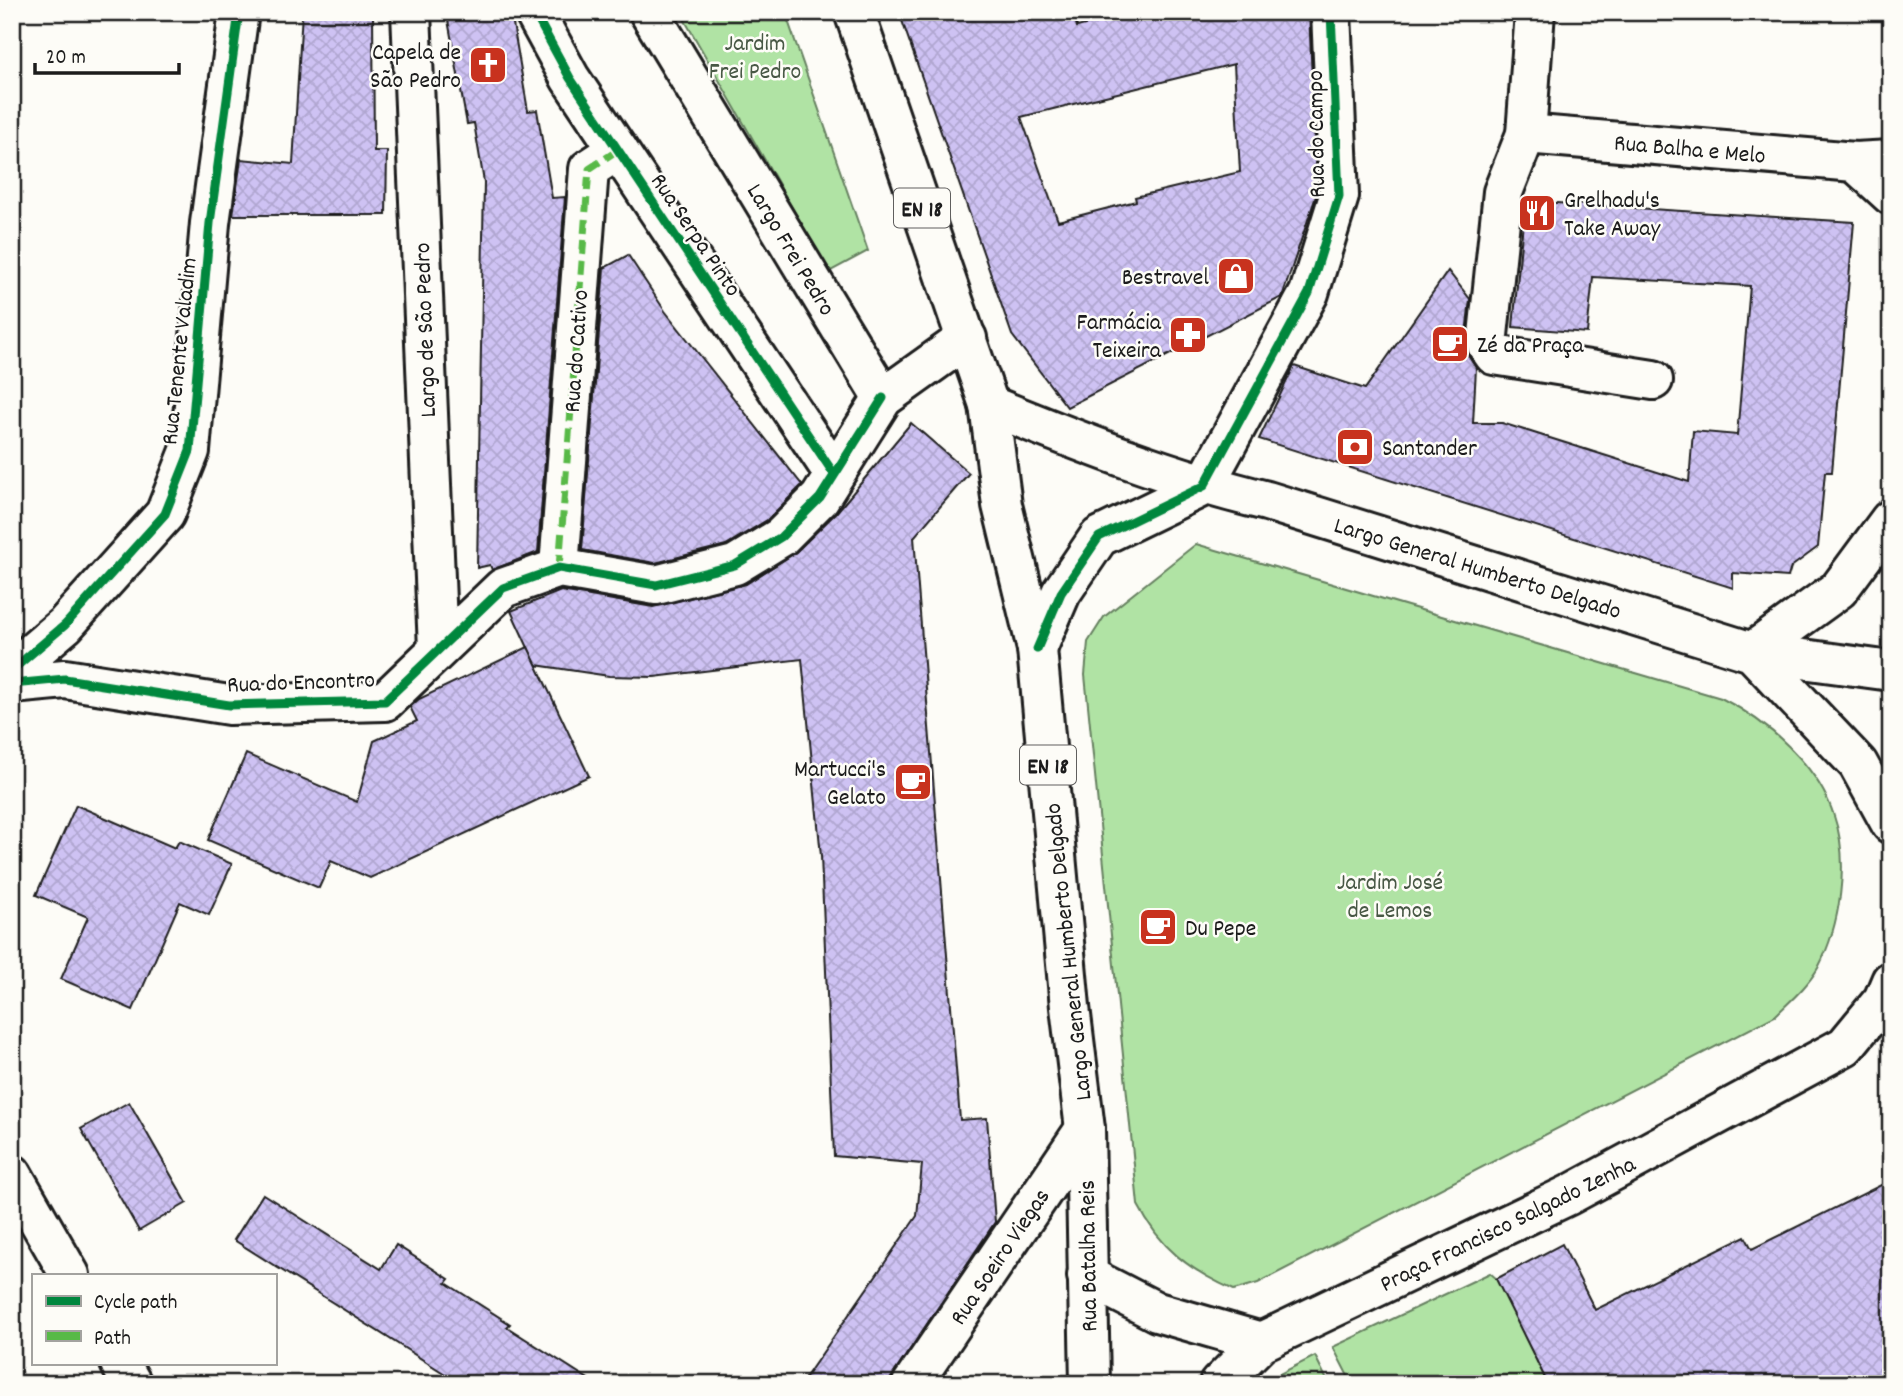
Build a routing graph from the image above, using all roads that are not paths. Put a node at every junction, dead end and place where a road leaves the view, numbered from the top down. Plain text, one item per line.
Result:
1 (239, 12) edge
2 (411, 12) edge
3 (534, 12) edge
4 (649, 12) edge
5 (854, 12) edge
6 (1331, 12) edge
7 (1535, 12) edge
8 (1526, 134) junction
9 (618, 150) junction
10 (1873, 161) edge
11 (1891, 195) edge
12 (967, 338) junction
13 (1653, 380) dead end
14 (883, 398) junction
15 (989, 405) junction
16 (834, 474) junction
17 (1204, 486) junction
18 (1890, 518) edge
19 (559, 568) junction
20 (438, 649) junction
21 (1037, 649) junction
22 (1752, 652) junction
23 (12, 670) edge
24 (1891, 671) edge
25 (12, 684) edge
26 (1891, 824) edge
27 (1891, 981) edge
28 (1085, 1129) junction
29 (12, 1174) edge
30 (69, 1274) edge
31 (1087, 1276) junction
32 (1261, 1342) junction
33 (121, 1364) edge
34 (132, 1384) edge
35 (912, 1384) edge
36 (1090, 1384) edge
37 (1219, 1384) edge

1 - 23 street, Rua Tenente Valadim
2 - 20 street, Largo de São Pedro
3 - 9 street, Rua Serpa Pinto
4 - 14 street, Largo Frei Pedro
5 - 12 street, EN 18
6 - 17 street, Rua do Campo
7 - 8 street
8 - 10 street, Rua Balha e Melo
8 - 13 street
9 - 16 street, Rua Serpa Pinto
9 - 19 street, Rua do Cativo
10 - 11 street
12 - 14 street
12 - 15 street, EN 18
14 - 16 street, Rua do Encontro
15 - 17 street, Largo General Humberto Delgado
15 - 21 street, Largo General Humberto Delgado / EN 18
16 - 19 street, Rua do Encontro
17 - 21 street, Largo General Humberto Delgado
17 - 22 street, Largo General Humberto Delgado
18 - 22 street
19 - 20 street, Rua do Encontro
20 - 25 street, Rua do Encontro
21 - 28 street, Largo General Humberto Delgado / EN 18
22 - 24 street, Largo General Humberto Delgado
22 - 26 street
27 - 32 street, Praça Francisco Salgado Zenha
28 - 31 street, Rua Batalha Reis / EN 18
28 - 35 street, Rua Soeiro Viegas
29 - 30 street
31 - 32 street
31 - 36 street, Rua Batalha Reis / EN 18
32 - 37 street
33 - 34 street

